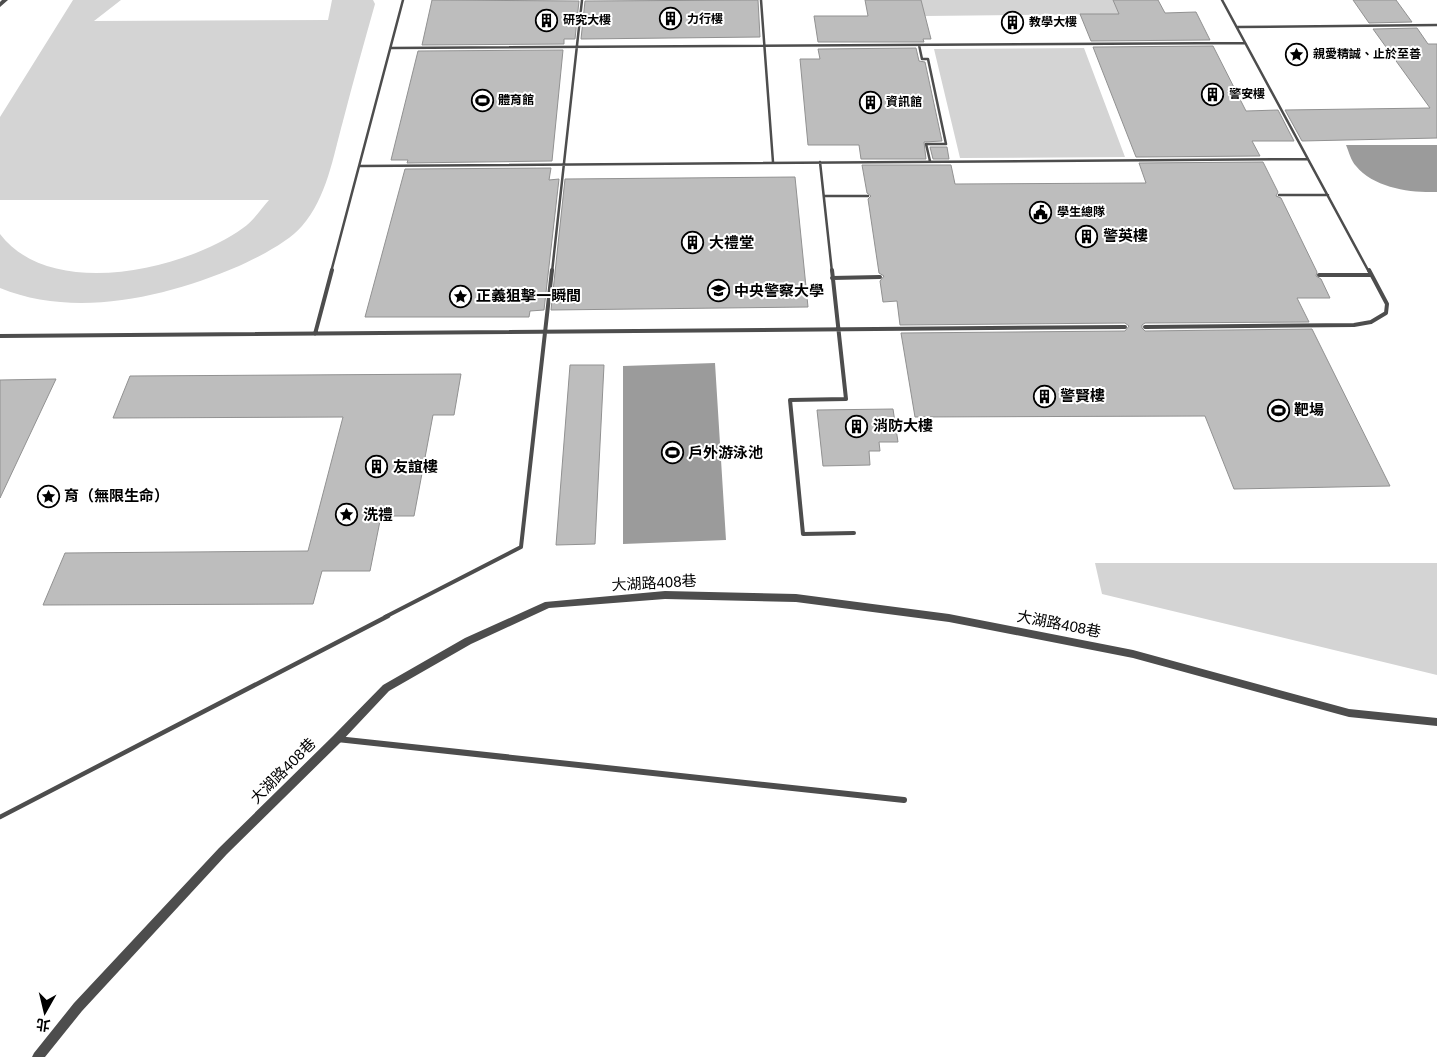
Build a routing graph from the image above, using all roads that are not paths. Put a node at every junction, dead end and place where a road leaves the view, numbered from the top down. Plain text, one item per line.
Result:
1 (5, 0) edge
2 (403, 0) edge
3 (582, 0) edge
4 (761, 0) edge
5 (1222, 0) edge
6 (0, 5) edge
7 (1437, 25) edge
8 (1237, 27) junction
9 (1245, 43) junction
10 (919, 45) junction
11 (576, 46) junction
12 (763, 46) junction
13 (391, 48) junction
14 (1308, 158) junction
15 (930, 161) junction
16 (773, 162) junction
17 (820, 162) junction
18 (563, 164) junction
19 (360, 166) junction
20 (1279, 195) dead end
21 (1328, 195) junction
22 (824, 196) junction
23 (868, 196) dead end
24 (1319, 275) dead end
25 (1371, 275) junction
26 (880, 277) dead end
27 (832, 278) junction
28 (1125, 327) dead end
29 (1145, 327) dead end
30 (837, 330) junction
31 (544, 332) junction
32 (315, 334) junction
33 (0, 336) edge
34 (854, 534) dead end
35 (1437, 722) edge
36 (337, 739) junction
37 (904, 800) dead end
38 (0, 817) edge
39 (38, 1057) edge

1 - 6 street
2 - 13 lane
3 - 11 lane
4 - 12 lane
5 - 8 lane
7 - 8 lane
8 - 9 lane
9 - 10 lane
9 - 14 lane
10 - 12 lane
10 - 15 lane
11 - 12 lane
11 - 13 lane
11 - 18 lane
12 - 16 lane
13 - 19 lane
14 - 15 lane
14 - 21 lane
15 - 17 lane
16 - 17 lane
16 - 18 lane
17 - 22 lane
18 - 19 lane
18 - 31 lane
19 - 32 lane
20 - 21 lane
21 - 25 lane
22 - 23 lane
22 - 27 lane
24 - 25 lane
25 - 29 lane
26 - 27 lane
27 - 30 lane
28 - 30 lane
30 - 31 lane
30 - 34 lane
31 - 32 lane
31 - 38 lane
32 - 33 lane
35 - 36 street, 大湖路408巷
36 - 37 street
36 - 39 street, 大湖路408巷

